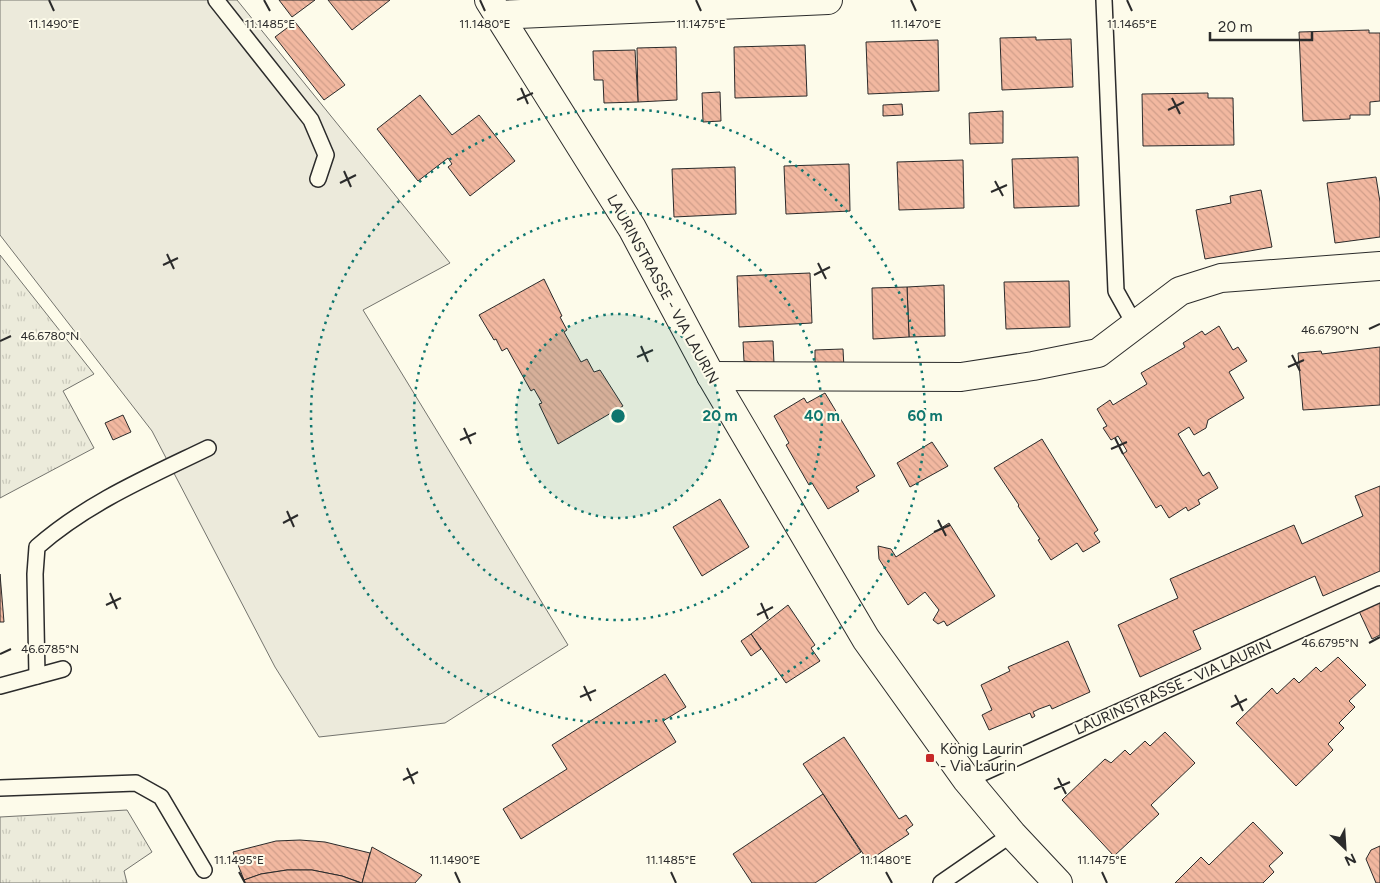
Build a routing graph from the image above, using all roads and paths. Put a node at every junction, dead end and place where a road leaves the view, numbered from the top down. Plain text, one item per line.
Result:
1 (216, 0) edge
2 (828, 0) edge
3 (1104, 0) edge
4 (494, 7) edge
5 (318, 179) dead end
6 (1380, 266) edge
7 (1136, 325) junction
8 (710, 376) junction
9 (208, 448) dead end
10 (1380, 594) edge
11 (63, 669) dead end
12 (37, 676) junction
13 (0, 686) edge
14 (966, 780) junction
15 (0, 788) edge
16 (1012, 834) junction
17 (204, 870) dead end
18 (941, 883) edge
19 (1058, 883) edge

1 - 5 lane
2 - 4 street
3 - 7 lane
4 - 8 street, LAURINSTRASSE - VIA LAURIN
6 - 7 street
7 - 8 street
8 - 14 street, LAURINSTRASSE - VIA LAURIN
9 - 12 lane
10 - 14 lane, LAURINSTRASSE - VIA LAURIN
11 - 12 lane
12 - 13 lane
14 - 16 street, LAURINSTRASSE - VIA LAURIN
15 - 17 lane
16 - 18 lane
16 - 19 street, LAURINSTRASSE - VIA LAURIN

